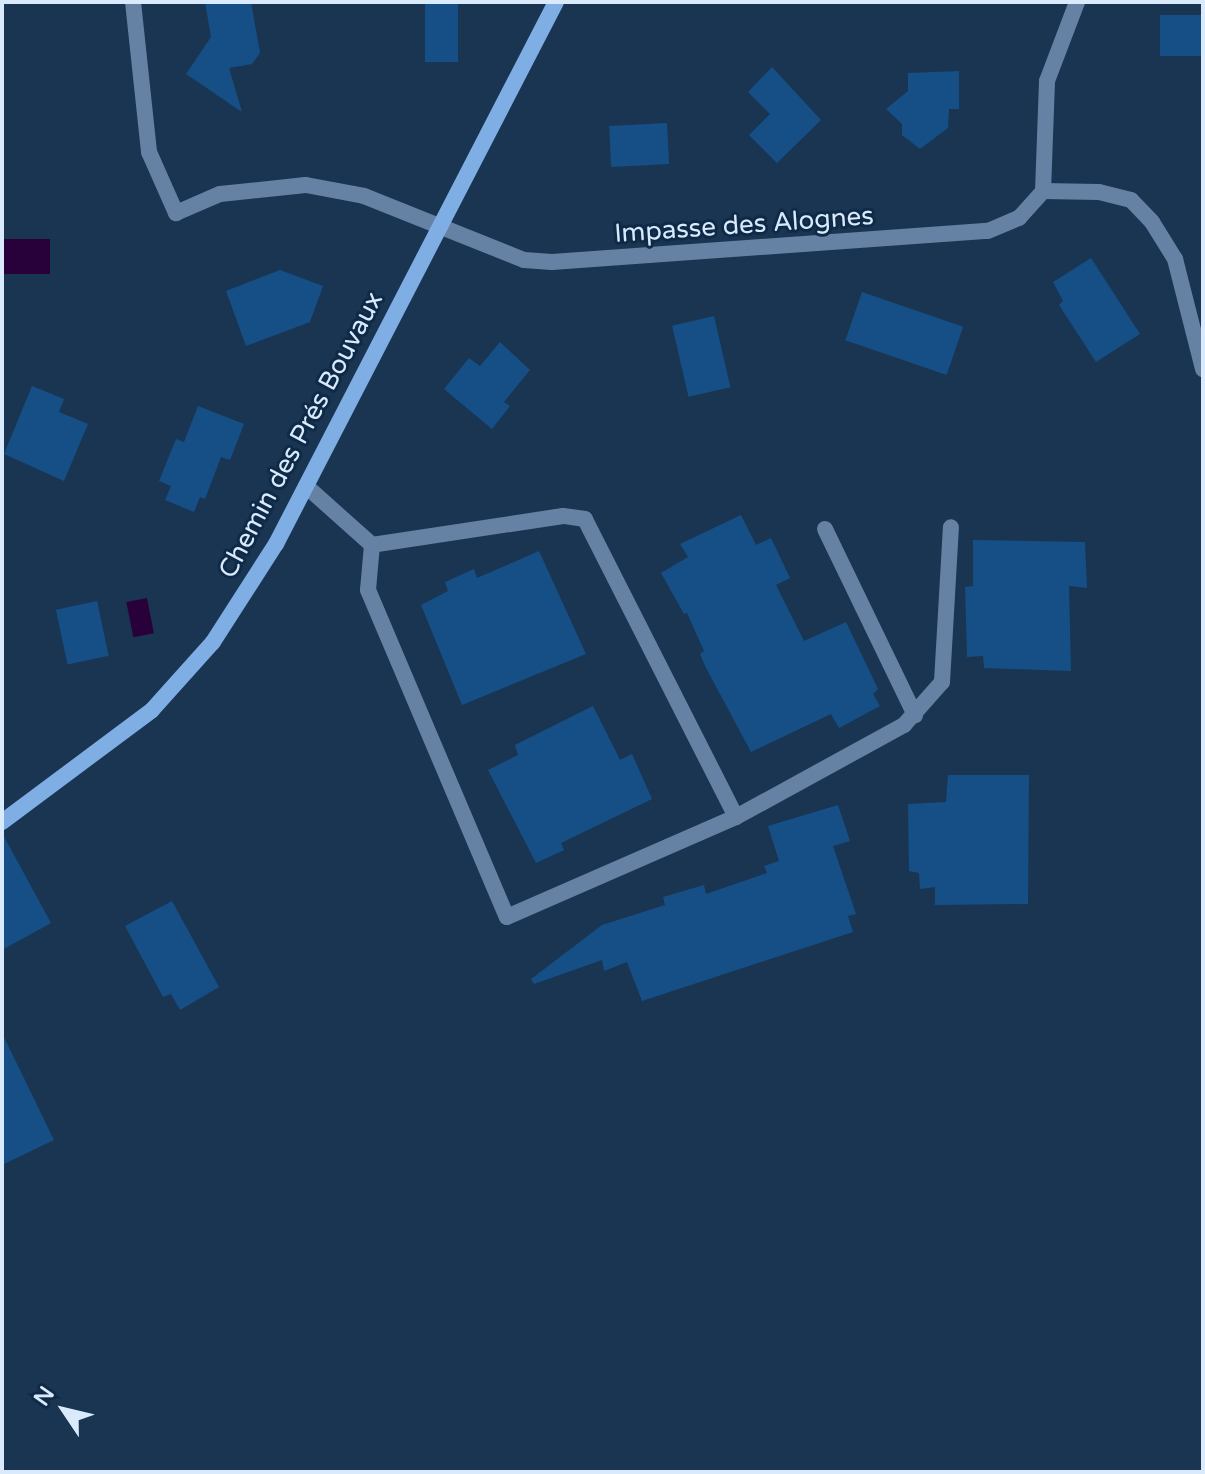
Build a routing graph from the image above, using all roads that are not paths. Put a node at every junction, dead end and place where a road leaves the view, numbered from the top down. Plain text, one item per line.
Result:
1 (133, 2) edge
2 (556, 2) edge
3 (1077, 2) edge
4 (1043, 191) junction
5 (440, 227) junction
6 (1203, 369) edge
7 (306, 486) junction
8 (951, 527) dead end
9 (825, 529) dead end
10 (372, 545) junction
11 (915, 715) junction
12 (736, 817) junction
13 (2, 822) edge

1 - 5 street, Impasse des Alognes
2 - 5 street, Chemin des Prés Bouvaux
3 - 4 street
4 - 5 street, Impasse des Alognes
4 - 6 street
5 - 7 street, Chemin des Prés Bouvaux
7 - 10 street
7 - 13 street, Chemin des Prés Bouvaux
8 - 11 street
9 - 11 street
10 - 12 street
10 - 12 street
11 - 12 street

